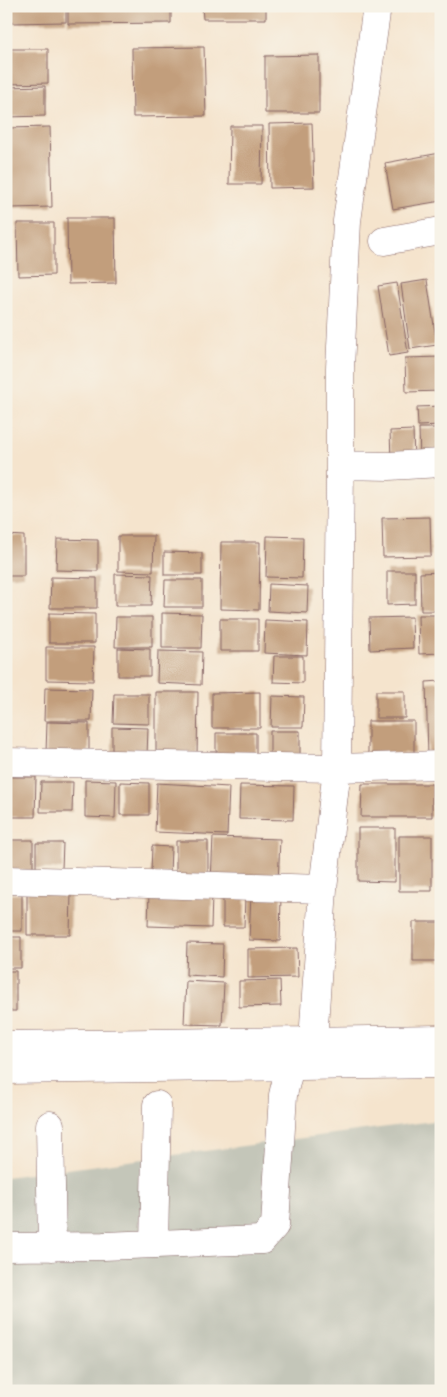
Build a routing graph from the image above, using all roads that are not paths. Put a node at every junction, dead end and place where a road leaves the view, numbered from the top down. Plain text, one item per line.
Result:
1 (377, 6) edge
2 (441, 231) edge
3 (384, 241) dead end
4 (441, 463) edge
5 (340, 465) junction
6 (6, 762) edge
7 (441, 765) edge
8 (337, 768) junction
9 (6, 880) edge
10 (323, 890) junction
11 (441, 1039) edge
12 (313, 1041) junction
13 (6, 1046) edge
14 (441, 1064) edge
15 (290, 1066) junction
16 (6, 1070) edge
17 (157, 1104) dead end
18 (50, 1126) dead end
19 (154, 1244) junction
20 (52, 1247) junction
21 (6, 1248) edge

1 - 5 street
2 - 3 street
4 - 5 street
5 - 8 street
6 - 8 street
7 - 8 street
8 - 10 street
9 - 10 street
10 - 12 street
11 - 12 street
12 - 13 street
14 - 15 street
15 - 16 street
15 - 19 street
17 - 19 street
18 - 20 street
19 - 20 street
20 - 21 street

